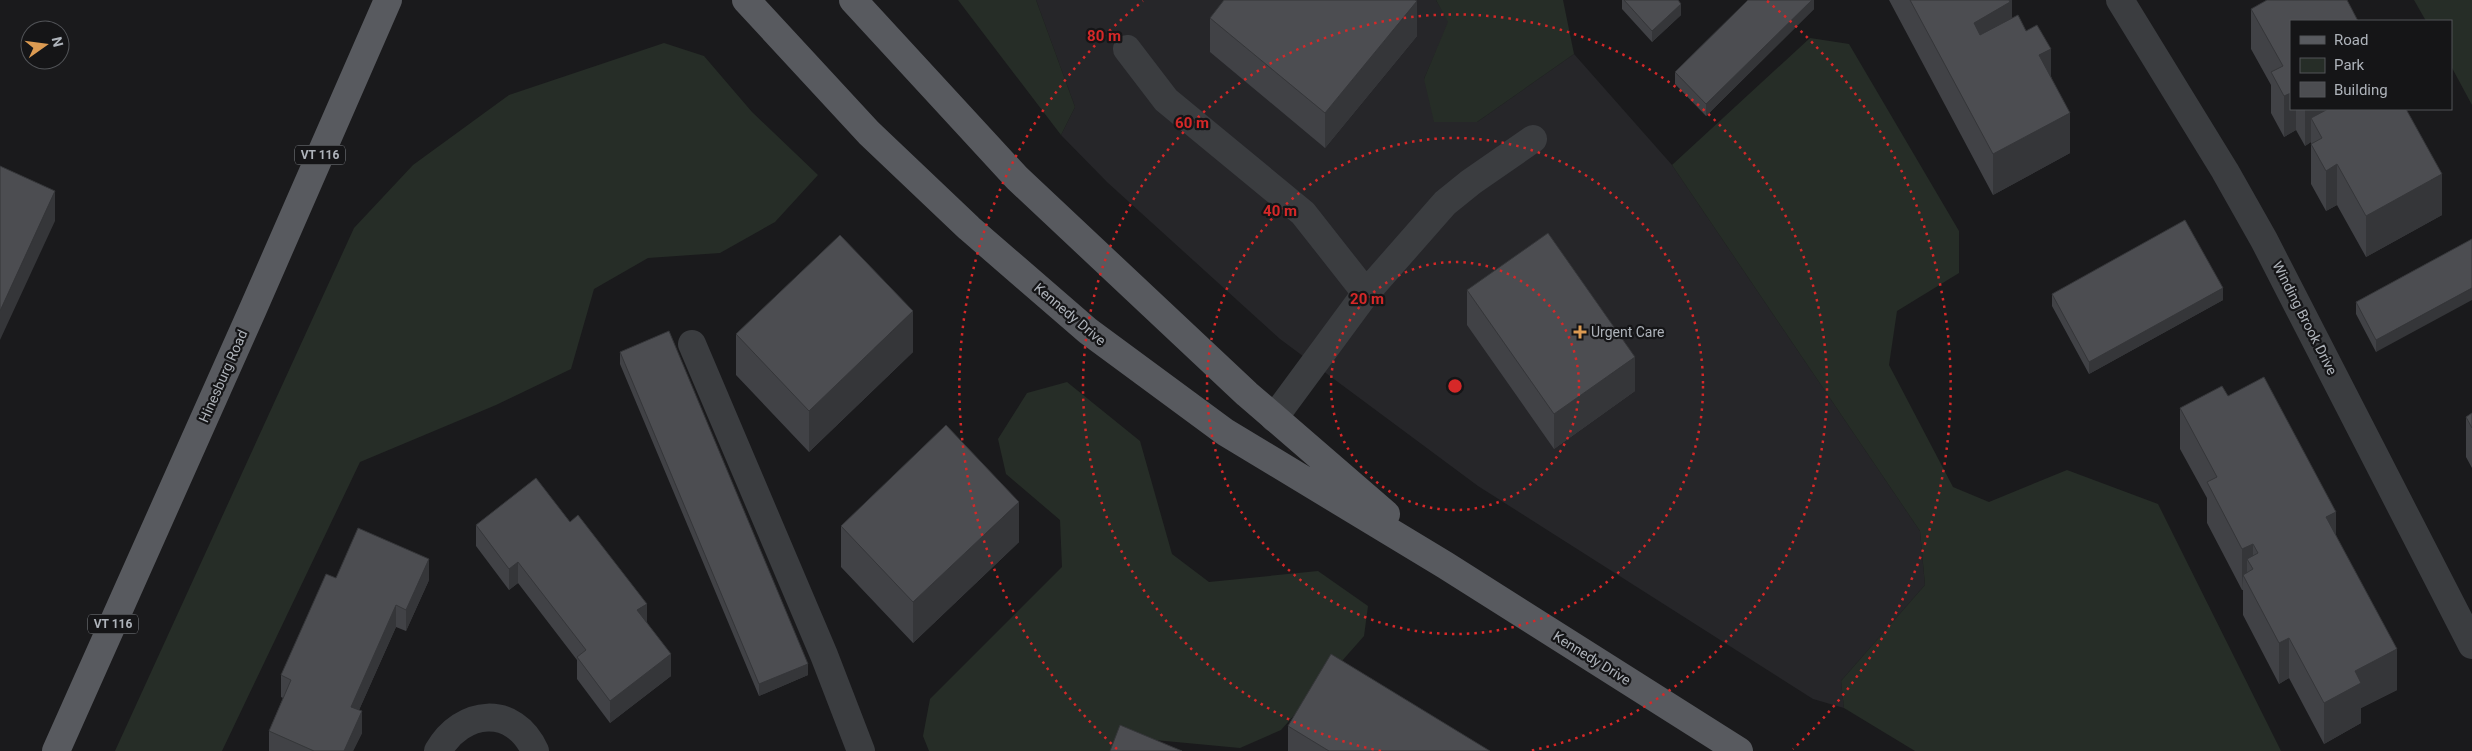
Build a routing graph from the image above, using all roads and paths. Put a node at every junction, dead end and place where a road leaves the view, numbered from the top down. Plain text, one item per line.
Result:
1 (388, 0) edge
2 (746, 0) edge
3 (853, 0) edge
4 (2120, 0) edge
5 (1127, 50) dead end
6 (1533, 140) dead end
7 (1366, 292) junction
8 (692, 344) dead end
9 (1274, 418) junction
10 (1445, 565) junction
11 (2472, 645) edge
12 (56, 751) edge
13 (438, 751) edge
14 (535, 751) edge
15 (861, 751) edge
16 (1739, 751) edge

1 - 12 main road, Hinesburg Road / VT 116
2 - 10 main road, Kennedy Drive
3 - 9 main road, Kennedy Drive
4 - 11 street, Winding Brook Drive
5 - 7 street
6 - 7 street
7 - 9 street
8 - 15 street
9 - 10 main road, Kennedy Drive
10 - 16 main road, Kennedy Drive
13 - 14 street

